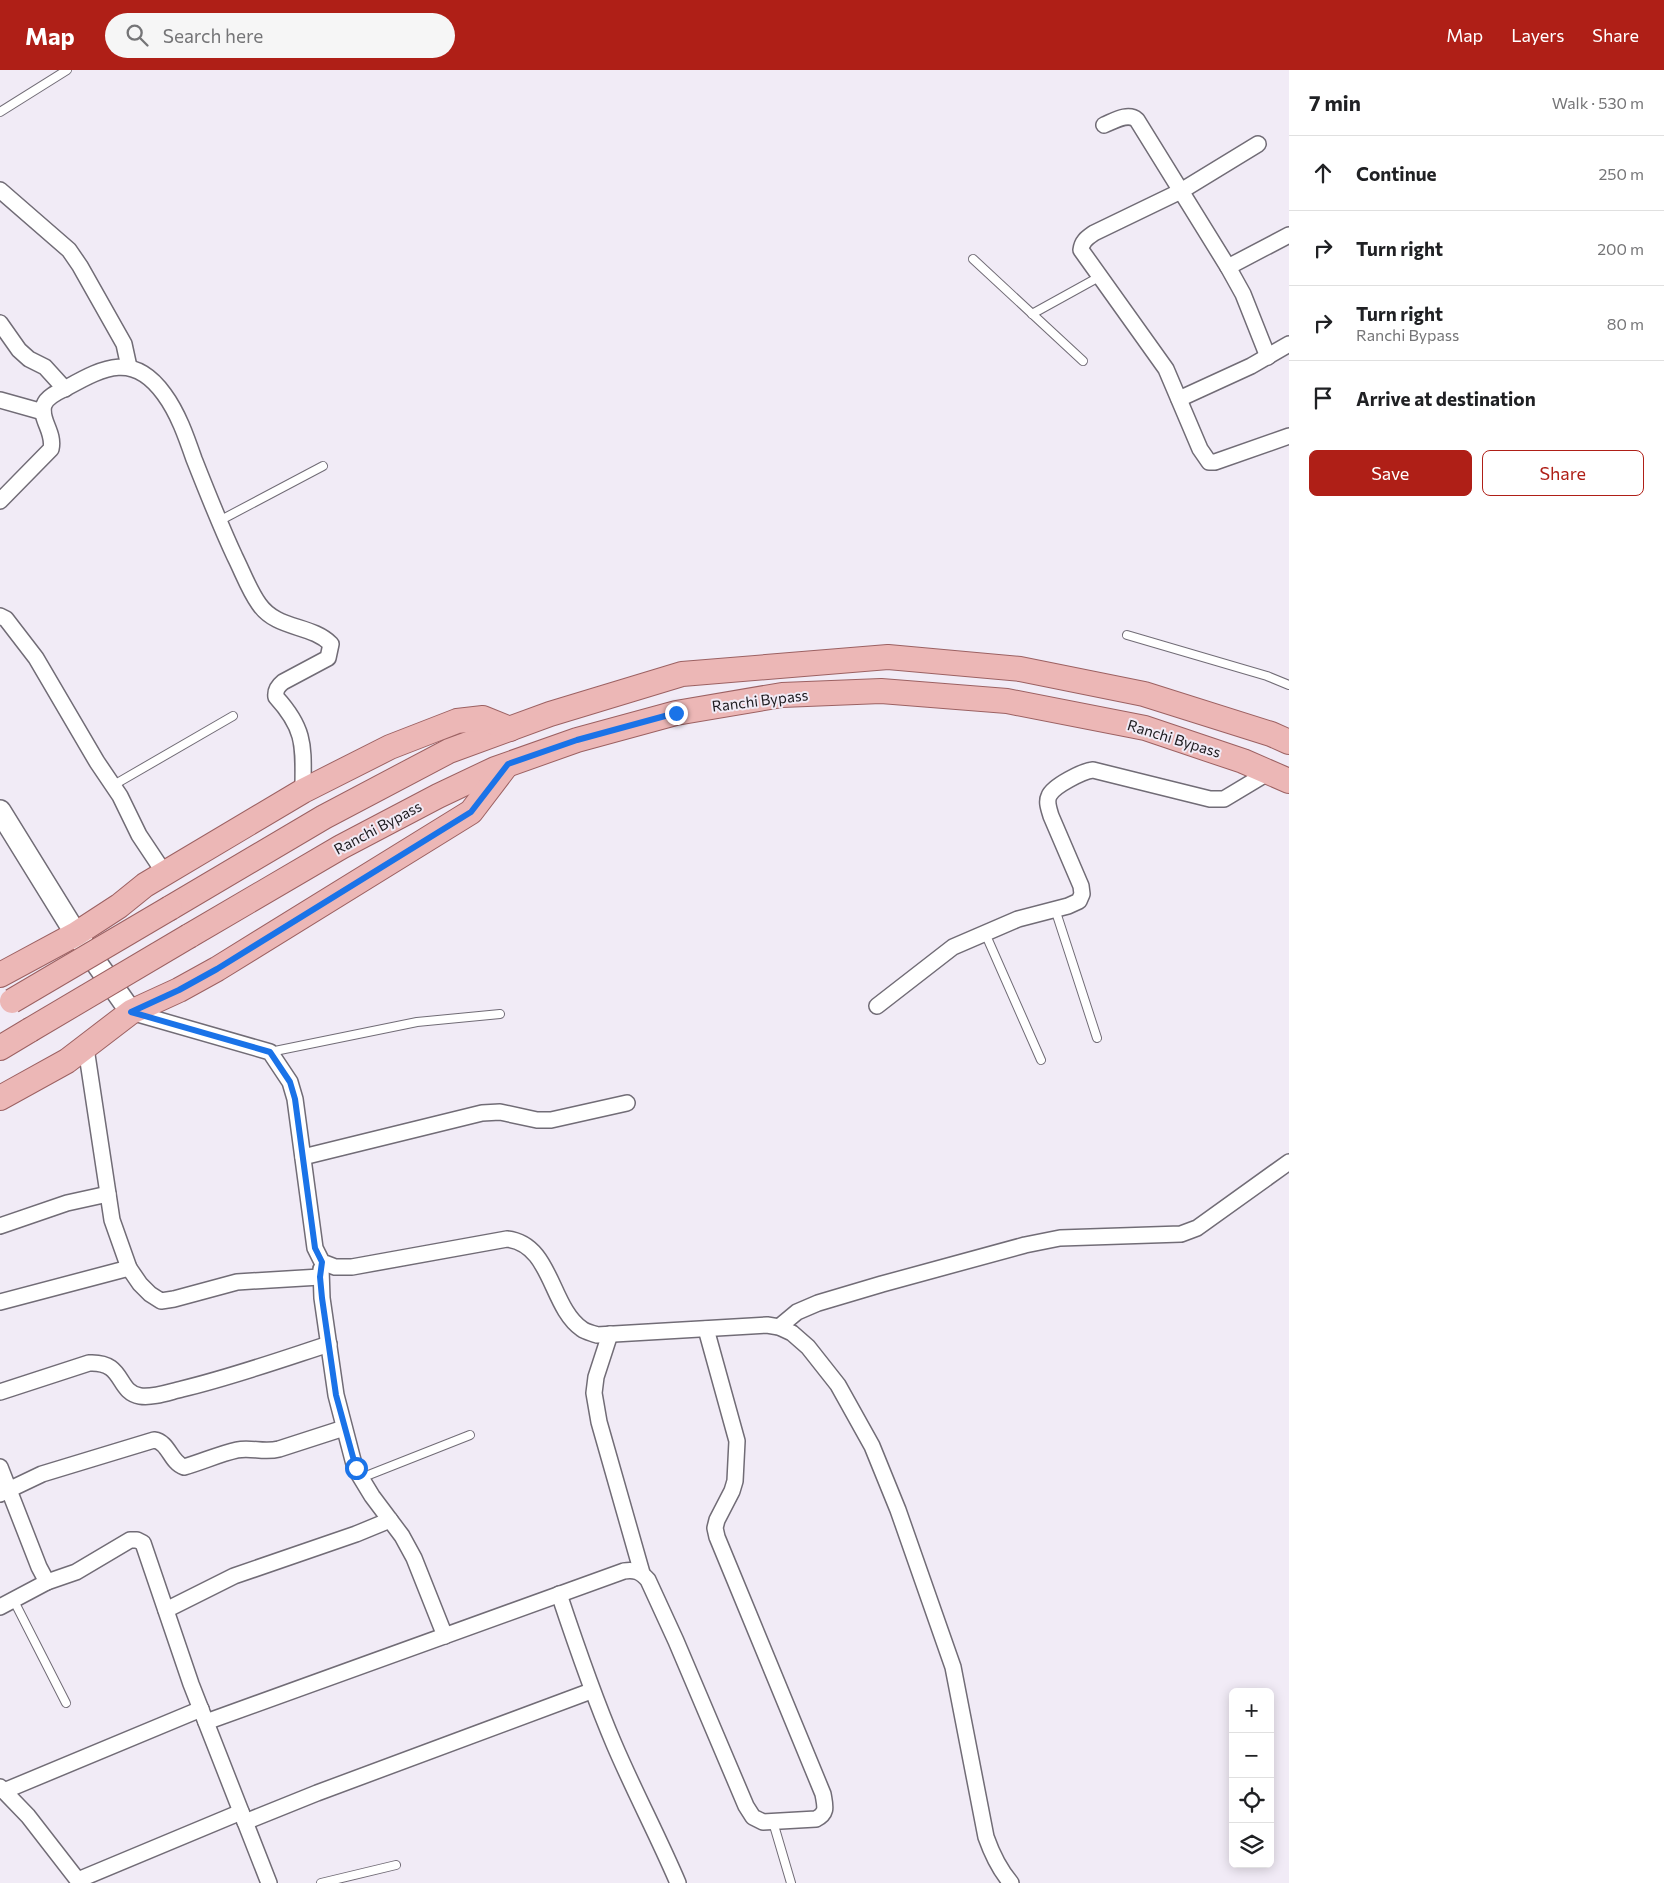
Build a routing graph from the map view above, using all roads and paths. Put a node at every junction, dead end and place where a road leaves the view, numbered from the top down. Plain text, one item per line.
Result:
1 (67, 70) edge
2 (0, 112) edge
3 (1104, 125) dead end
4 (1258, 144) dead end
5 (0, 190) edge
6 (1181, 191) junction
7 (1289, 235) edge
8 (973, 259) dead end
9 (1228, 267) junction
10 (1099, 277) junction
11 (1032, 314) junction
12 (0, 323) edge
13 (1289, 344) edge
14 (1268, 356) junction
15 (1084, 361) dead end
16 (129, 367) junction
17 (65, 388) junction
18 (1179, 399) junction
19 (0, 400) edge
20 (43, 412) junction
21 (1289, 436) edge
22 (323, 466) dead end
23 (0, 501) edge
24 (218, 521) junction
25 (0, 616) edge
26 (1127, 635) dead end
27 (1289, 685) edge
28 (233, 716) dead end
29 (510, 729) junction
30 (1289, 742) edge
31 (508, 764) junction
32 (1279, 776) edge
33 (112, 786) junction
34 (303, 791) junction
35 (0, 811) edge
36 (165, 874) junction
37 (1055, 910) junction
38 (985, 933) junction
39 (76, 934) junction
40 (0, 975) edge
41 (6, 1004) edge
42 (877, 1006) dead end
43 (131, 1012) junction
44 (500, 1014) dead end
45 (1097, 1038) dead end
46 (0, 1048) edge
47 (86, 1048) junction
48 (270, 1052) junction
49 (1041, 1060) dead end
50 (0, 1098) edge
51 (627, 1103) dead end
52 (303, 1157) junction
53 (1289, 1162) edge
54 (108, 1194) junction
55 (0, 1226) edge
56 (129, 1268) junction
57 (321, 1270) junction
58 (0, 1302) edge
59 (778, 1327) junction
60 (706, 1328) junction
61 (610, 1334) junction
62 (329, 1344) junction
63 (0, 1392) edge
64 (344, 1428) junction
65 (470, 1434) dead end
66 (0, 1467) edge
67 (361, 1478) junction
68 (5, 1491) edge
69 (390, 1520) junction
70 (642, 1573) junction
71 (47, 1582) junction
72 (559, 1594) junction
73 (13, 1600) junction
74 (0, 1607) edge
75 (166, 1610) junction
76 (445, 1636) junction
77 (591, 1691) junction
78 (66, 1703) dead end
79 (204, 1716) junction
80 (2, 1789) edge
81 (243, 1817) junction
82 (773, 1822) junction
83 (396, 1865) dead end
84 (79, 1882) edge
85 (269, 1883) edge
86 (321, 1883) edge
87 (678, 1883) edge
88 (791, 1883) edge
89 (1011, 1883) edge

1 - 2 lane
3 - 6 street
4 - 6 street
5 - 16 street
6 - 9 street
6 - 10 street
7 - 9 street
8 - 11 lane
9 - 14 street
10 - 11 lane
10 - 18 street
11 - 15 lane
12 - 17 street
13 - 14 street
14 - 18 street
16 - 17 street
16 - 24 street
17 - 20 street
18 - 21 street
19 - 20 street
20 - 23 street
22 - 24 lane
24 - 34 street
25 - 33 street
26 - 27 lane
28 - 33 lane
29 - 30 main road
29 - 34 main road
29 - 41 main road, bridge
31 - 32 main road, Ranchi Bypass
31 - 43 main road
31 - 46 main road, Ranchi Bypass, bridge
32 - 37 street
33 - 36 street
34 - 36 main road
35 - 39 street
36 - 39 main road
37 - 38 street
37 - 45 lane
38 - 42 street
38 - 49 lane
39 - 40 main road
39 - 43 street
43 - 47 main road
43 - 48 street
44 - 48 lane
47 - 50 main road
47 - 54 street
48 - 52 street
51 - 52 street
52 - 57 street
53 - 59 street
54 - 55 street
54 - 56 street
56 - 57 street
56 - 58 street
57 - 61 street
57 - 62 street
59 - 60 street
59 - 89 street
60 - 61 street
60 - 82 street
61 - 70 street
62 - 63 street
62 - 64 street
64 - 67 street
64 - 68 street
65 - 67 lane
66 - 68 street
67 - 69 street
68 - 71 street
69 - 75 street
69 - 76 street
70 - 72 street
70 - 82 street
71 - 73 street
71 - 75 street
72 - 76 street
72 - 77 street
73 - 74 street
73 - 78 lane
75 - 79 street
76 - 79 street
77 - 81 street
77 - 87 street
79 - 80 street
79 - 81 street
80 - 84 street
81 - 84 street
81 - 85 street
82 - 88 lane
83 - 86 lane

